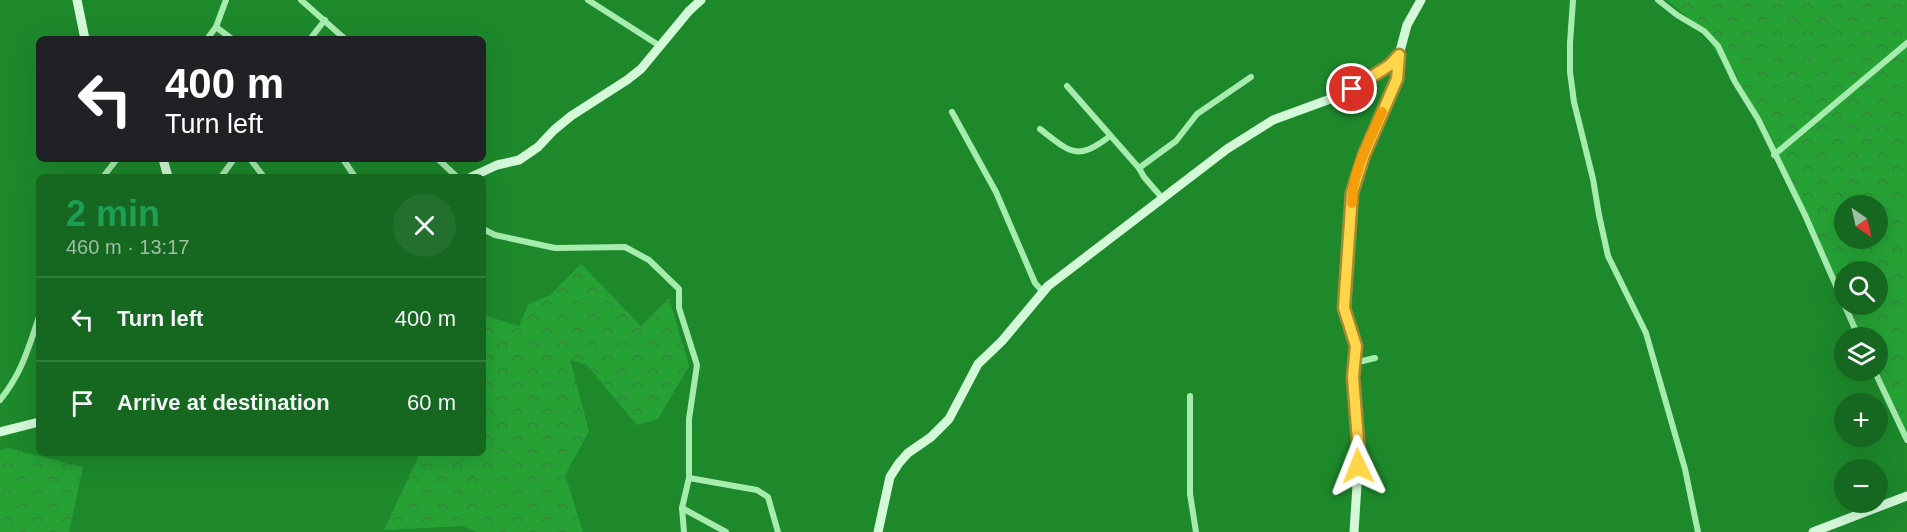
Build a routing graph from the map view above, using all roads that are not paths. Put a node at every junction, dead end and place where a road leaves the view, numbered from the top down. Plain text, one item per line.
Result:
1 (78, 0) edge
2 (226, 0) edge
3 (301, 0) edge
4 (588, 0) edge
5 (701, 0) edge
6 (1421, 0) edge
7 (1573, 0) edge
8 (1658, 0) edge
9 (325, 20) junction
10 (216, 27) junction
11 (84, 36) edge
12 (209, 36) edge
13 (228, 36) edge
14 (312, 36) edge
15 (342, 36) edge
16 (1907, 43) edge
17 (660, 46) junction
18 (1399, 55) junction
19 (1251, 77) dead end
20 (1067, 86) dead end
21 (952, 112) dead end
22 (1040, 129) dead end
23 (1110, 136) junction
24 (1774, 154) junction
25 (252, 162) edge
26 (441, 162) edge
27 (1139, 168) junction
28 (262, 174) edge
29 (454, 174) edge
30 (478, 174) edge
31 (1164, 199) junction
32 (486, 230) edge
33 (1043, 292) junction
34 (36, 327) edge
35 (1854, 327) edge
36 (1375, 358) dead end
37 (1354, 363) junction
38 (1879, 381) edge
39 (1190, 396) dead end
40 (0, 400) edge
41 (36, 423) edge
42 (0, 432) edge
43 (1907, 440) edge
44 (690, 478) junction
45 (1907, 496) edge
46 (682, 508) junction
47 (684, 532) edge
48 (726, 532) edge
49 (778, 532) edge
50 (878, 532) edge
51 (1196, 532) edge
52 (1354, 532) edge
53 (1698, 532) edge
54 (1813, 532) edge

1 - 11 street
2 - 10 street
3 - 9 street
4 - 17 street
5 - 17 street
6 - 18 street
7 - 53 street
8 - 24 street
9 - 14 street
9 - 15 street
10 - 12 street
10 - 13 street
16 - 24 street
17 - 30 street
18 - 31 street
18 - 37 street
19 - 27 street
20 - 23 street
21 - 33 street
22 - 23 street
23 - 27 street
24 - 35 street
25 - 28 street
26 - 29 street
27 - 31 street
31 - 33 street
32 - 44 street
33 - 50 street
34 - 40 street
36 - 37 street
37 - 52 street
38 - 43 street
39 - 51 street
41 - 42 street
44 - 46 street
44 - 49 street
45 - 54 street
46 - 47 street
46 - 48 street

